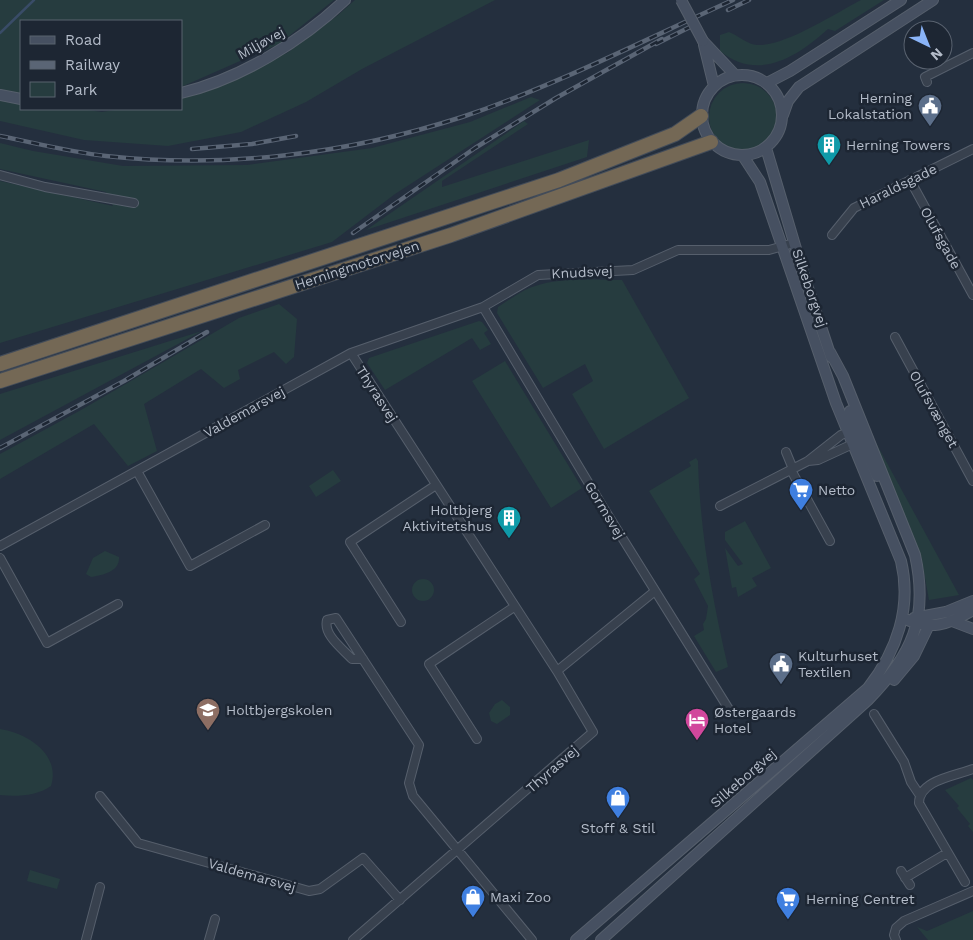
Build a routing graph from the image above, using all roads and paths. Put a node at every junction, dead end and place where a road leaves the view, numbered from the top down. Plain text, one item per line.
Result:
1 (345, 0) edge
2 (681, 0) edge
3 (901, 0) edge
4 (933, 0) edge
5 (703, 42) junction
6 (973, 53) edge
7 (735, 75) junction
8 (927, 82) dead end
9 (766, 83) junction
10 (714, 86) junction
11 (182, 93) edge
12 (0, 94) edge
13 (20, 99) edge
14 (701, 116) junction
15 (782, 116) junction
16 (711, 142) junction
17 (766, 148) junction
18 (973, 149) edge
19 (743, 156) junction
20 (0, 175) edge
21 (910, 180) junction
22 (134, 203) dead end
23 (832, 235) dead end
24 (794, 243) junction
25 (781, 248) junction
26 (973, 295) edge
27 (483, 307) junction
28 (895, 337) dead end
29 (830, 352) junction
30 (351, 353) junction
31 (0, 364) edge
32 (0, 380) edge
33 (852, 431) junction
34 (857, 442) junction
35 (786, 452) dead end
36 (808, 461) junction
37 (792, 469) junction
38 (137, 471) junction
39 (973, 481) edge
40 (436, 486) junction
41 (720, 506) dead end
42 (265, 525) dead end
43 (910, 540) junction
44 (830, 541) dead end
45 (0, 546) edge
46 (0, 558) edge
47 (655, 591) junction
48 (973, 600) edge
49 (118, 604) dead end
50 (514, 607) junction
51 (973, 610) edge
52 (903, 618) junction
53 (917, 621) junction
54 (952, 621) junction
55 (401, 622) dead end
56 (928, 627) junction
57 (973, 629) edge
58 (363, 659) junction
59 (557, 671) junction
60 (868, 700) junction
61 (730, 711) dead end
62 (874, 714) dead end
63 (477, 740) dead end
64 (973, 769) edge
65 (919, 794) junction
66 (100, 796) dead end
67 (457, 851) junction
68 (947, 853) junction
69 (965, 882) dead end
70 (910, 886) dead end
71 (100, 887) dead end
72 (973, 891) edge
73 (400, 900) junction
74 (215, 919) dead end
75 (86, 940) edge
76 (209, 940) edge
77 (353, 940) edge
78 (532, 940) edge
79 (576, 940) edge
80 (601, 940) edge
81 (896, 940) edge

1 - 11 main road, Miljøvej
2 - 5 main road, bridge
3 - 9 main road
4 - 15 main road
5 - 7 main road
5 - 10 main road
6 - 8 street
7 - 9 main road
7 - 10 main road
9 - 15 main road
10 - 14 main road
12 - 13 main road
14 - 16 main road
14 - 31 highway, Herningmotorvejen
15 - 17 main road
16 - 19 main road
16 - 32 highway, Herningmotorvejen
17 - 19 main road
17 - 24 main road, Silkeborgvej
18 - 21 street, Haraldsgade
19 - 25 main road, Silkeborgvej
20 - 22 street
21 - 23 street, Haraldsgade
21 - 26 street, Olufsgade
24 - 25 street, Knudsvej
24 - 29 main road, Silkeborgvej
25 - 27 street, Knudsvej
25 - 33 main road, Silkeborgvej
27 - 30 street, Knudsvej
27 - 47 street, Gormsvej
28 - 39 street, Olufsvænget
29 - 33 main road, Silkeborgvej
29 - 43 main road, Silkeborgvej
30 - 38 street, Valdemarsvej
30 - 40 street, Thyrasvej
33 - 34 main road, Silkeborgvej
33 - 36 street
34 - 36 street
34 - 43 main road, Silkeborgvej
34 - 52 main road, Silkeborgvej
35 - 37 street
36 - 37 street
37 - 41 street
37 - 44 street
38 - 42 street
38 - 45 street, Valdemarsvej
40 - 50 street, Thyrasvej
40 - 55 street
43 - 53 main road, Silkeborgvej
46 - 49 street
47 - 59 street
47 - 61 street, Gormsvej
48 - 53 main road
50 - 59 street, Thyrasvej
50 - 63 street
51 - 54 main road
52 - 53 main road
52 - 79 main road, Silkeborgvej
53 - 56 main road
53 - 60 main road, Silkeborgvej
54 - 56 main road
54 - 57 main road
56 - 60 main road
58 - 58 street
58 - 67 street
59 - 67 street, Thyrasvej
60 - 80 main road, Silkeborgvej
62 - 65 street
64 - 65 street
65 - 68 street
66 - 73 street, Valdemarsvej
67 - 73 street
67 - 78 street
68 - 69 street
68 - 70 street
71 - 75 street
72 - 81 street
73 - 77 street
74 - 76 street

